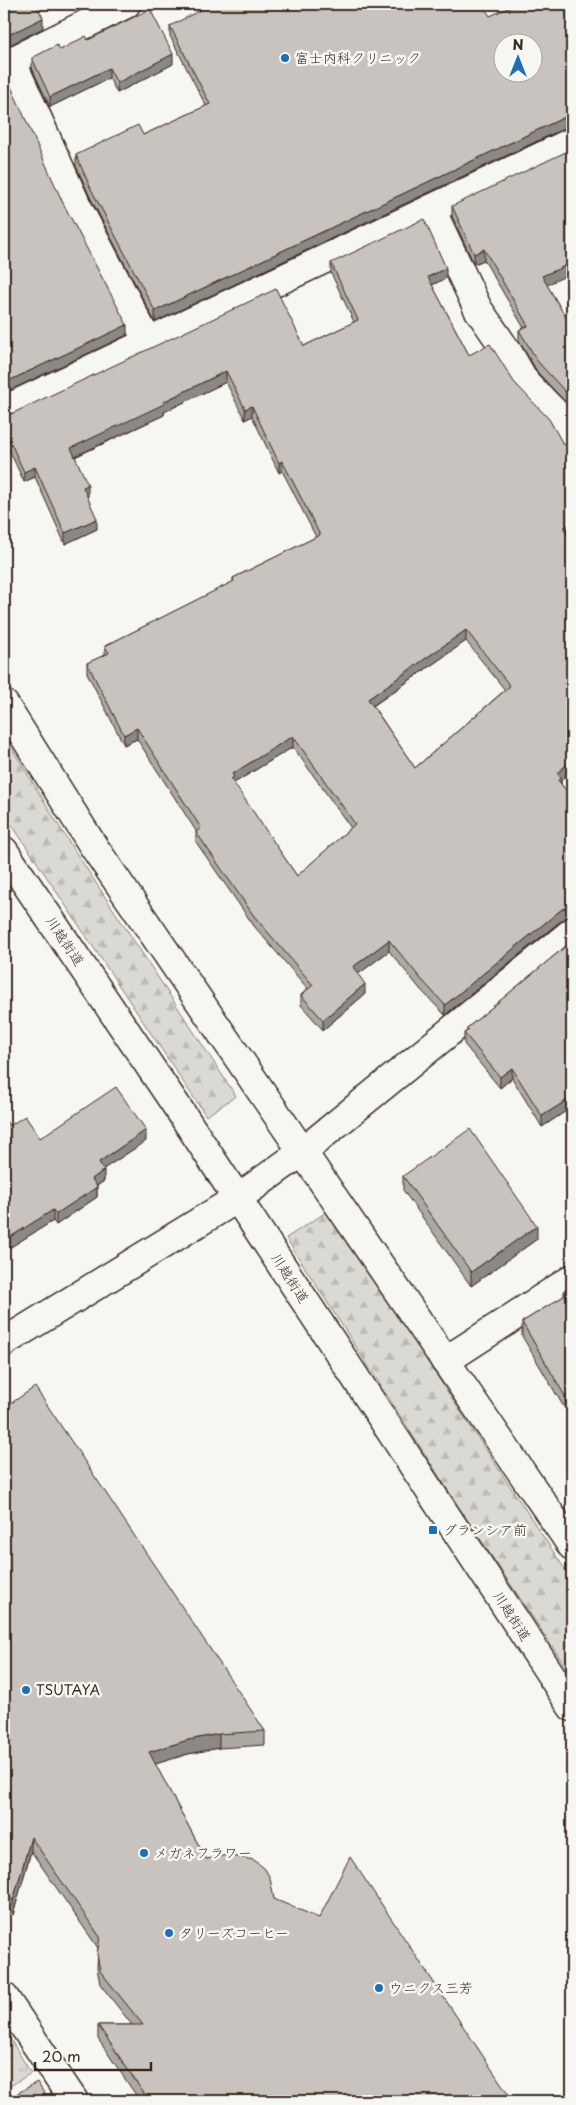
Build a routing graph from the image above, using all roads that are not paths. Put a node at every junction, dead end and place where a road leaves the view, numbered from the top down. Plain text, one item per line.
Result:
1 (126, 4) edge
2 (8, 64) edge
3 (572, 142) edge
4 (431, 209) junction
5 (148, 342) junction
6 (4, 410) edge
7 (572, 442) edge
8 (4, 704) edge
9 (4, 851) edge
10 (572, 932) edge
11 (302, 1152) junction
12 (238, 1198) junction
13 (572, 1279) edge
14 (4, 1342) edge
15 (445, 1361) junction
16 (572, 1546) edge
17 (572, 1707) edge
18 (4, 1997) edge
19 (74, 2101) edge

1 - 2 main road
2 - 5 main road
3 - 4 main road
4 - 5 main road
4 - 7 main road
5 - 6 main road
8 - 11 main road
9 - 12 main road, 川越街道
10 - 11 main road
11 - 12 main road
11 - 15 main road
12 - 14 main road
12 - 17 main road, 川越街道
13 - 15 main road
15 - 16 main road
18 - 19 main road

